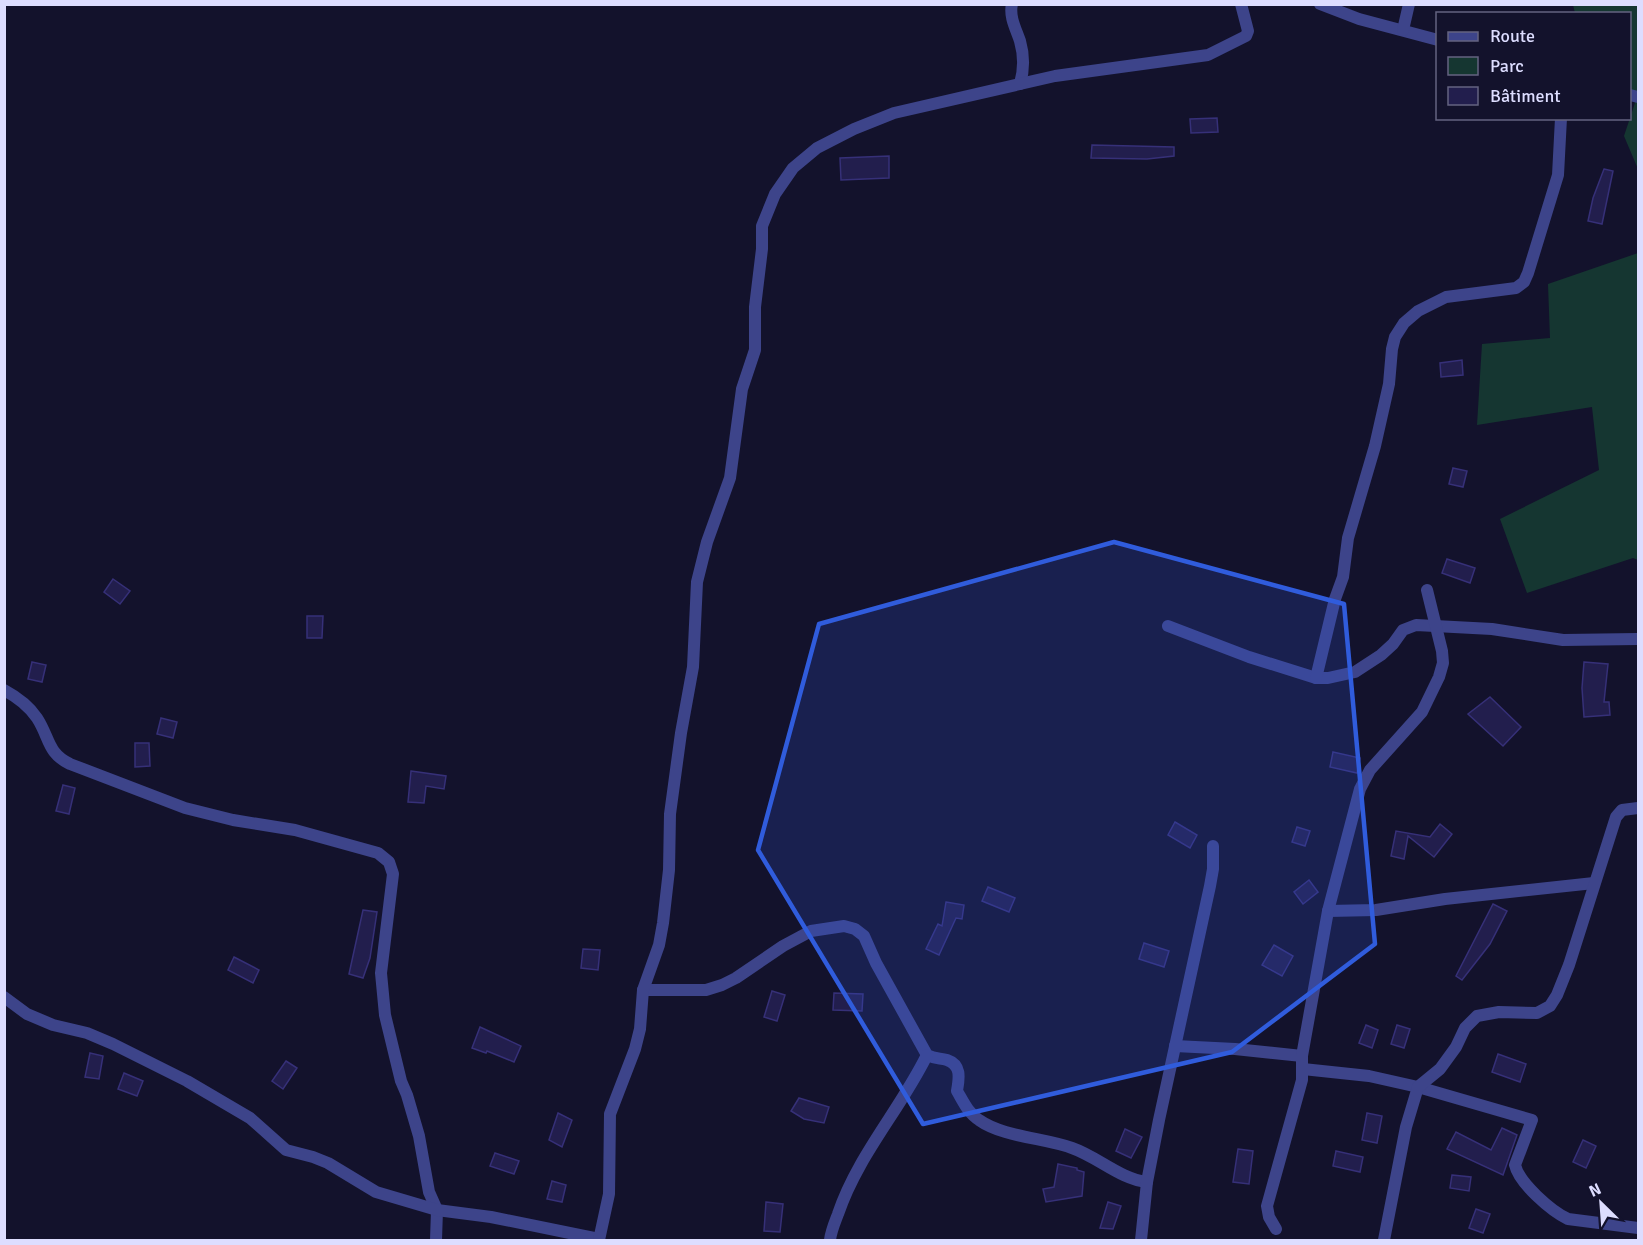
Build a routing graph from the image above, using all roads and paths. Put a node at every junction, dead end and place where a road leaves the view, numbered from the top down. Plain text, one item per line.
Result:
1 (1012, 4) edge
2 (1241, 4) edge
3 (1320, 4) edge
4 (1409, 4) edge
5 (1403, 30) junction
6 (1436, 40) edge
7 (1020, 84) junction
8 (1561, 120) edge
9 (1426, 590) dead end
10 (1168, 626) dead end
11 (1436, 626) junction
12 (1638, 639) edge
13 (1316, 678) junction
14 (4, 690) edge
15 (1638, 808) edge
16 (1213, 846) dead end
17 (1594, 883) junction
18 (1328, 911) junction
19 (643, 990) junction
20 (4, 998) edge
21 (1175, 1046) junction
22 (927, 1055) junction
23 (1302, 1062) junction
24 (1418, 1087) junction
25 (1147, 1182) junction
26 (437, 1210) junction
27 (1638, 1228) edge
28 (1276, 1229) dead end
29 (436, 1240) edge
30 (599, 1240) edge
31 (830, 1240) edge
32 (1142, 1240) edge
33 (1384, 1240) edge

1 - 7 street
2 - 7 street
3 - 5 street
4 - 5 street
5 - 6 street
7 - 19 street
8 - 13 street
9 - 11 street
10 - 13 street
11 - 12 street
11 - 13 street
11 - 18 street
14 - 26 street
15 - 17 street
16 - 21 street
17 - 18 street
17 - 24 street
18 - 23 street
19 - 22 street
19 - 30 street
20 - 26 street
21 - 23 street
21 - 25 street
22 - 25 street
22 - 31 street
23 - 24 street
23 - 28 street
24 - 27 street
24 - 33 street
25 - 32 street
26 - 29 street
26 - 30 street

